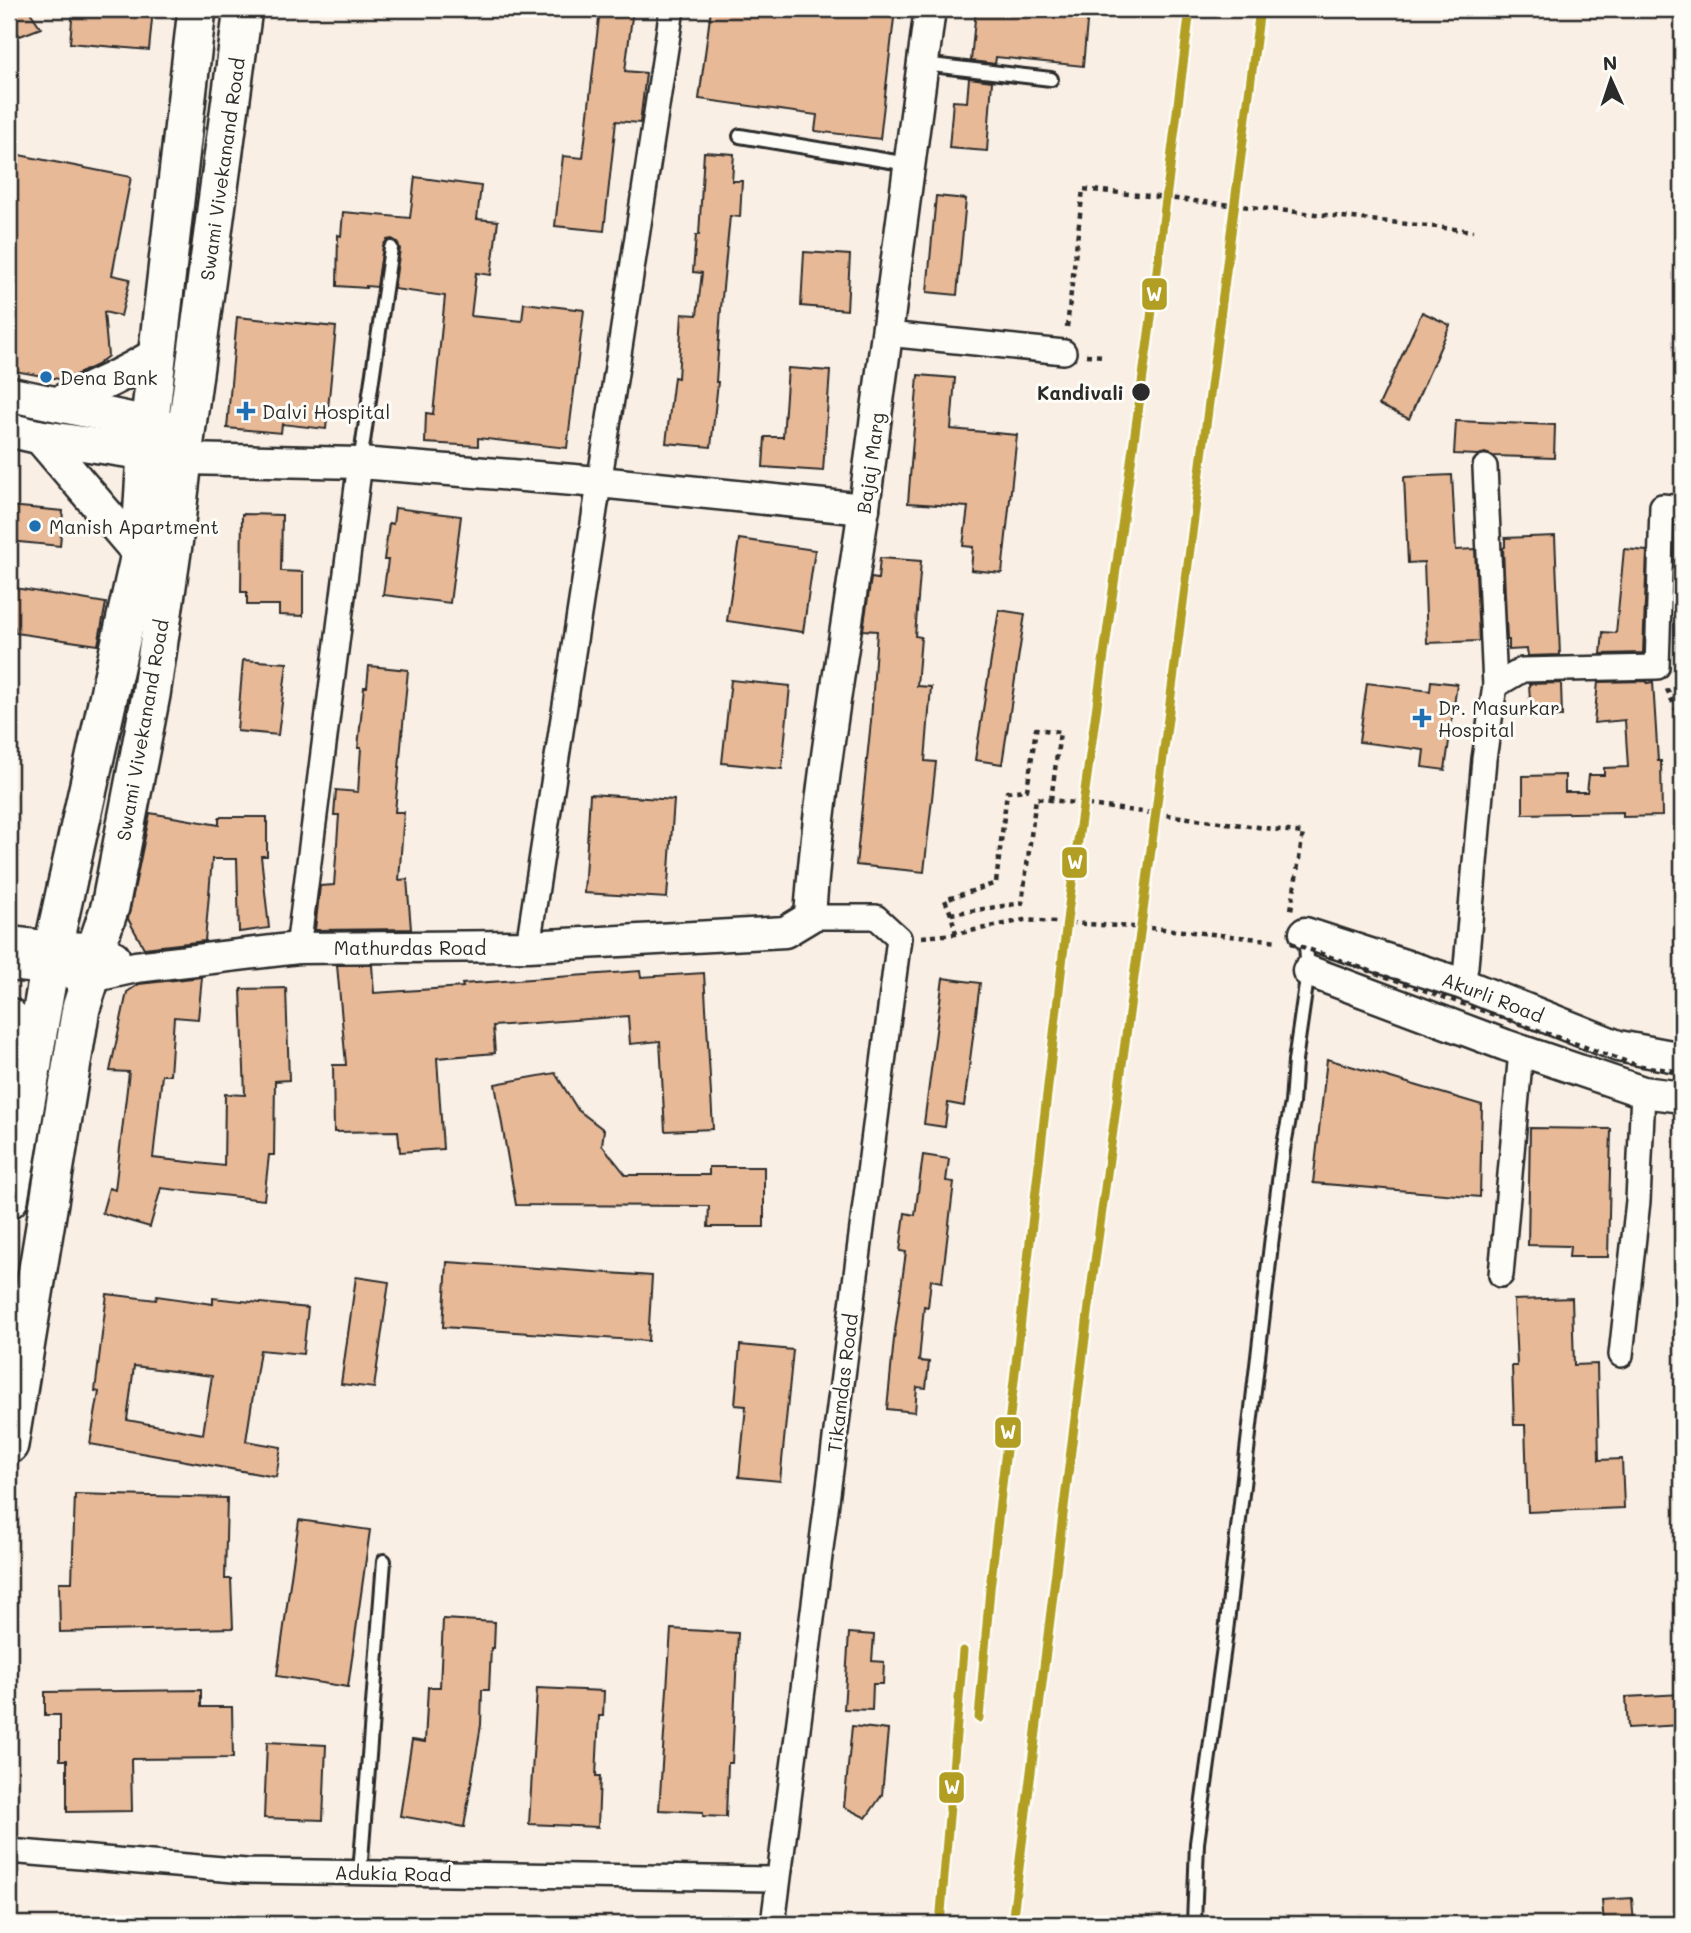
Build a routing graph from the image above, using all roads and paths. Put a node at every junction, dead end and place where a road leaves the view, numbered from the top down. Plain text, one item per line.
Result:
1 (197, 9) edge
2 (243, 9) edge
3 (672, 9) edge
4 (930, 9) edge
5 (923, 64) junction
6 (1051, 79) dead end
7 (740, 136) dead end
8 (909, 164) junction
9 (1473, 231) dead end
10 (391, 248) dead end
11 (1069, 303) dead end
12 (887, 334) junction
13 (1064, 352) dead end
14 (158, 354) junction
15 (9, 394) edge
16 (56, 404) junction
17 (24, 434) edge
18 (148, 439) junction
19 (185, 446) junction
20 (360, 463) junction
21 (1485, 467) dead end
22 (599, 482) junction
23 (1682, 508) edge
24 (864, 509) junction
25 (140, 554) junction
26 (1657, 667) junction
27 (1495, 685) junction
28 (1682, 723) edge
29 (1051, 800) junction
30 (951, 914) junction
31 (810, 917) junction
32 (1296, 931) junction
33 (956, 934) junction
34 (899, 938) junction
35 (9, 942) edge
36 (528, 946) junction
37 (298, 948) junction
38 (51, 958) junction
39 (93, 962) junction
40 (9, 965) edge
41 (1308, 971) junction
42 (1463, 984) junction
43 (9, 1017) edge
44 (1521, 1051) junction
45 (1682, 1058) edge
46 (33, 1064) junction
47 (1682, 1072) edge
48 (1643, 1092) junction
49 (1682, 1097) edge
50 (9, 1199) edge
51 (1502, 1275) dead end
52 (1621, 1355) dead end
53 (9, 1445) edge
54 (384, 1561) dead end
55 (9, 1852) edge
56 (360, 1873) junction
57 (778, 1879) junction
58 (773, 1924) edge
59 (1194, 1924) edge

1 - 14 main road, Swami Vivekanand Road
2 - 19 main road, Swami Vivekanand Road
3 - 22 street
4 - 5 street, Bajaj Marg
5 - 6 lane
5 - 8 street, Bajaj Marg
7 - 8 lane
8 - 12 street, Bajaj Marg
9 - 11 path
10 - 20 lane
12 - 13 street
12 - 24 street, Bajaj Marg
14 - 16 main road
14 - 18 main road, Swami Vivekanand Road
15 - 16 main road
16 - 18 main road
17 - 18 main road
17 - 25 main road
18 - 19 main road
18 - 25 main road, Swami Vivekanand Road
19 - 20 street
19 - 39 main road, Swami Vivekanand Road
20 - 22 street
20 - 37 street
21 - 27 street
22 - 24 street
22 - 36 street
23 - 26 street
24 - 31 street, Bajaj Marg
25 - 38 main road, Swami Vivekanand Road
26 - 27 street
26 - 28 path
27 - 42 street
29 - 30 path
29 - 30 path
29 - 32 path
30 - 33 path
31 - 34 street
31 - 36 street, Mathurdas Road
32 - 33 path
32 - 41 lane
32 - 42 street, Akurli Road
32 - 47 path, bridge
33 - 34 path
34 - 57 street, Tikamdas Road
35 - 38 street
36 - 37 street, Mathurdas Road
37 - 39 street, Mathurdas Road
38 - 39 street
38 - 40 street
38 - 46 main road, Swami Vivekanand Road
39 - 53 main road, Swami Vivekanand Road
41 - 44 street, Akurli Road
41 - 59 lane
42 - 45 street, Akurli Road
43 - 46 main road
44 - 48 street, Akurli Road
44 - 51 street
46 - 50 main road, Swami Vivekanand Road
48 - 49 street, Akurli Road
48 - 52 street
54 - 56 lane
55 - 56 street, Adukia Road
56 - 57 street, Adukia Road
57 - 58 street, Tikamdas Road

